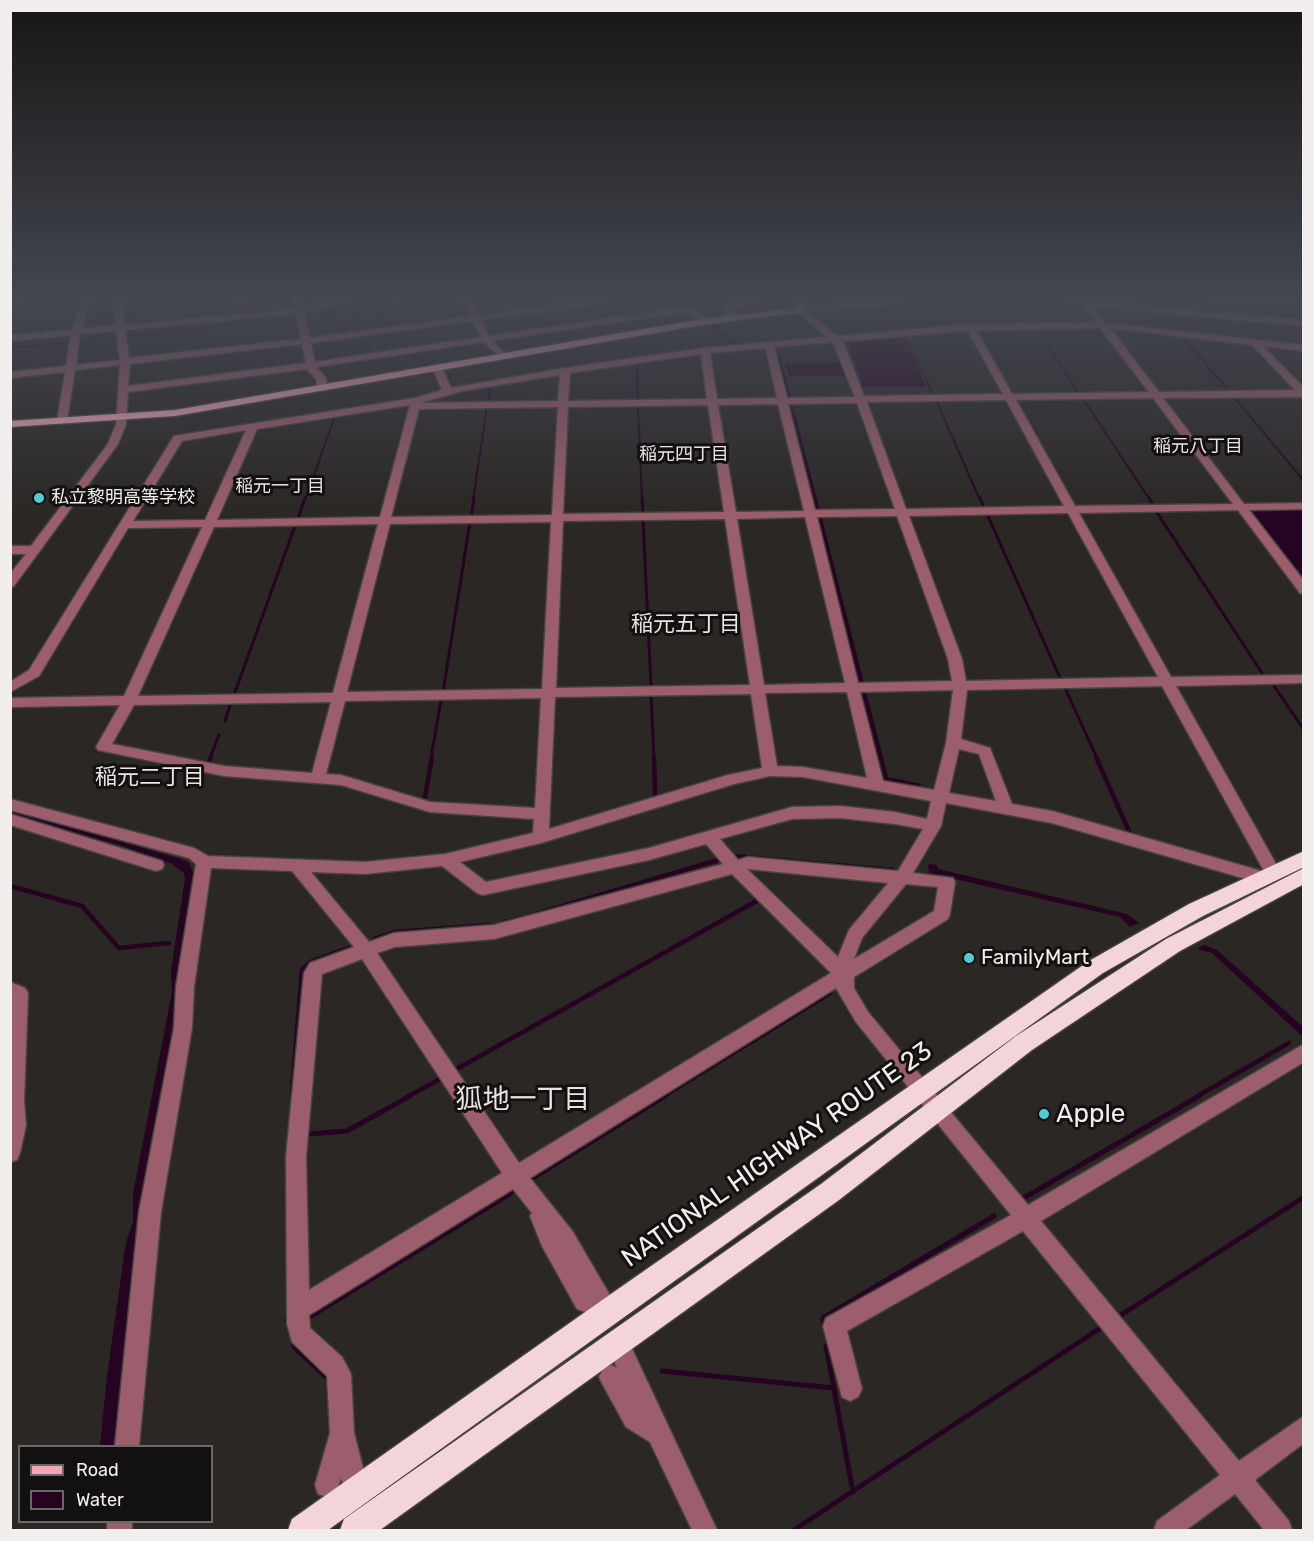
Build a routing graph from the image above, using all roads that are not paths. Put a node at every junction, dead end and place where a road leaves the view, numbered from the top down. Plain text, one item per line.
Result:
1 (70, 374) edge
2 (125, 374) edge
3 (249, 374) edge
4 (318, 374) edge
5 (403, 374) edge
6 (440, 374) edge
7 (554, 374) edge
8 (565, 374) edge
9 (710, 374) edge
10 (778, 374) edge
11 (852, 374) edge
12 (995, 374) edge
13 (1139, 374) edge
14 (1284, 374) edge
15 (322, 388) junction
16 (124, 390) junction
17 (448, 392) junction
18 (1303, 393) edge
19 (1156, 396) junction
20 (1008, 397) junction
21 (862, 400) junction
22 (786, 401) junction
23 (714, 402) junction
24 (415, 404) junction
25 (565, 404) junction
26 (123, 417) junction
27 (62, 421) junction
28 (10, 424) edge
29 (253, 427) junction
30 (1304, 506) edge
31 (1241, 507) junction
32 (1071, 509) junction
33 (903, 513) junction
34 (814, 514) junction
35 (730, 515) junction
36 (558, 518) junction
37 (383, 521) junction
38 (211, 524) junction
39 (124, 525) junction
40 (10, 550) edge
41 (34, 550) junction
42 (10, 583) edge
43 (1304, 590) edge
44 (10, 672) edge
45 (27, 677) junction
46 (1304, 679) edge
47 (1167, 681) junction
48 (960, 686) junction
49 (10, 688) edge
50 (859, 688) junction
51 (756, 689) junction
52 (547, 693) junction
53 (339, 698) junction
54 (128, 702) junction
55 (10, 703) edge
56 (953, 743) junction
57 (770, 771) junction
58 (318, 777) junction
59 (876, 784) junction
60 (940, 798) junction
61 (10, 804) edge
62 (1006, 809) junction
63 (541, 814) junction
64 (10, 819) edge
65 (933, 826) junction
66 (541, 837) junction
67 (710, 838) junction
68 (445, 860) junction
69 (204, 862) junction
70 (156, 865) dead end
71 (733, 865) junction
72 (298, 868) junction
73 (1289, 874) edge
74 (903, 876) junction
75 (366, 950) junction
76 (844, 974) junction
77 (10, 989) edge
78 (1304, 1052) edge
79 (929, 1098) junction
80 (12, 1101) edge
81 (10, 1153) edge
82 (517, 1178) junction
83 (1026, 1218) junction
84 (596, 1306) junction
85 (300, 1308) junction
86 (617, 1342) junction
87 (611, 1377) dead end
88 (850, 1389) dead end
89 (1304, 1428) edge
90 (342, 1433) junction
91 (658, 1434) junction
92 (127, 1445) edge
93 (1237, 1476) junction
94 (327, 1485) dead end
95 (357, 1491) junction
96 (303, 1530) edge
97 (355, 1530) edge
98 (705, 1530) edge
99 (1166, 1530) edge
100 (1280, 1530) edge

1 - 27 street
2 - 16 street
3 - 16 street
4 - 15 street
5 - 15 main road
6 - 17 street
7 - 17 street
8 - 25 street
9 - 23 street
10 - 22 street
11 - 21 street
12 - 20 street
13 - 19 street
14 - 18 street
15 - 26 main road
16 - 26 street
17 - 24 street
18 - 19 street
19 - 20 street
19 - 31 street
20 - 21 street
20 - 32 street
21 - 22 street
21 - 33 street
22 - 23 street
22 - 34 street
23 - 25 street
23 - 35 street
24 - 25 street
24 - 29 street
24 - 37 street
25 - 36 street
26 - 27 main road
26 - 41 street
27 - 28 main road
29 - 38 street
29 - 39 street
30 - 31 street
31 - 32 street
31 - 43 street
32 - 33 street
32 - 47 street
33 - 34 street
33 - 48 street
34 - 35 street
34 - 50 street
35 - 36 street
35 - 51 street
36 - 37 street
36 - 52 street
37 - 38 street
37 - 53 street
38 - 39 street
38 - 54 street
39 - 45 street
40 - 41 street
41 - 42 street
44 - 45 street
45 - 49 street
46 - 47 street
47 - 48 street
47 - 73 street
48 - 50 street
48 - 56 street
50 - 51 street
50 - 59 street
51 - 52 street
51 - 57 street
52 - 53 street
52 - 63 street
53 - 54 street
53 - 58 street
54 - 55 street
54 - 58 street
56 - 60 street
56 - 62 street
57 - 59 street
57 - 66 street
58 - 63 street
59 - 60 street
60 - 62 street
60 - 65 street
61 - 69 street
62 - 73 street
63 - 66 street
64 - 70 street
65 - 67 street
65 - 74 street
66 - 68 street
67 - 68 street
67 - 71 street
68 - 72 street
69 - 72 street
69 - 92 street
71 - 74 street
71 - 75 street
71 - 76 street
72 - 75 street
73 - 79 highway, NATIONAL HIGHWAY ROUTE 23
74 - 76 street
74 - 76 street
75 - 82 street
75 - 85 street
76 - 79 street
76 - 82 street
77 - 80 street
78 - 83 street
79 - 83 street
79 - 84 highway, NATIONAL HIGHWAY ROUTE 23
79 - 86 highway, NATIONAL HIGHWAY ROUTE 23
80 - 81 street
82 - 84 street
82 - 85 street
83 - 88 street
83 - 93 street
84 - 95 highway, NATIONAL HIGHWAY ROUTE 23
85 - 90 street
86 - 91 street
86 - 97 highway, NATIONAL HIGHWAY ROUTE 23
87 - 91 street
89 - 93 street
90 - 94 street
90 - 95 street
91 - 98 street
93 - 99 street
93 - 100 street
95 - 96 highway, NATIONAL HIGHWAY ROUTE 23

